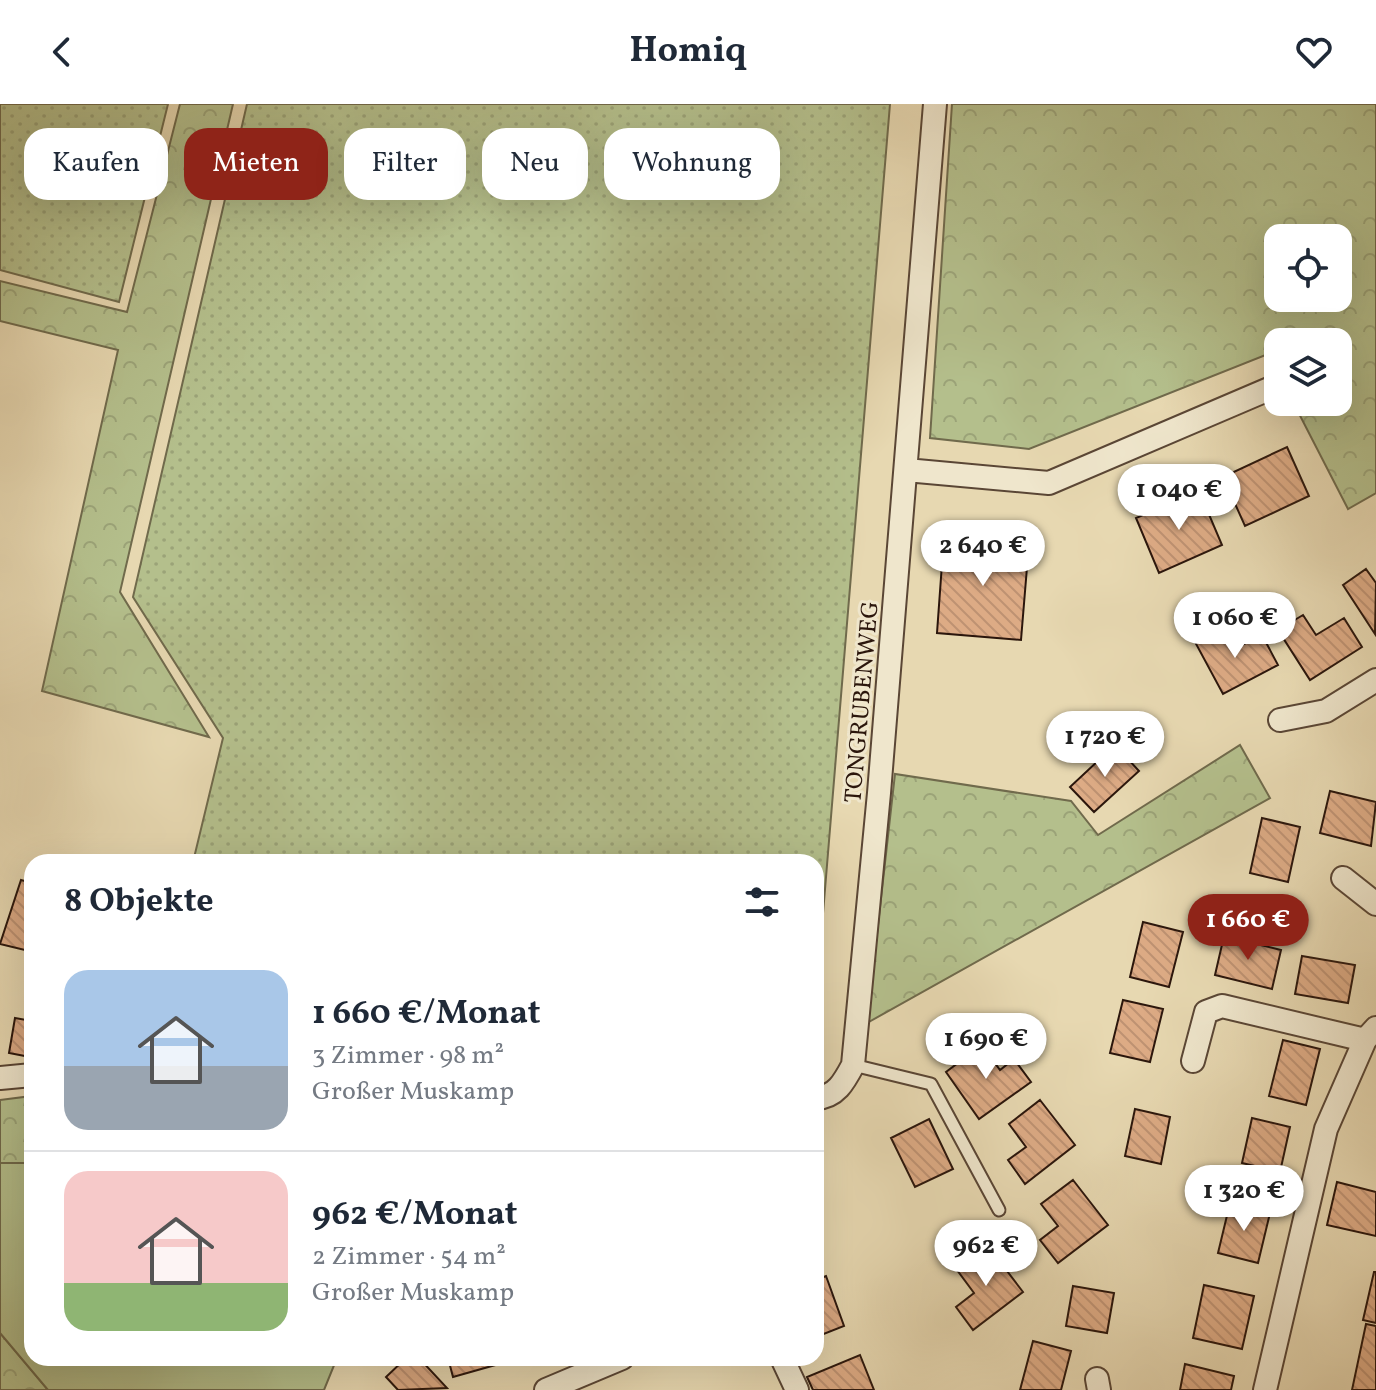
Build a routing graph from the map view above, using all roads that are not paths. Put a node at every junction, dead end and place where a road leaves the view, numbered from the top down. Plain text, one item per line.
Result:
1 (935, 104) edge
2 (1264, 391) edge
3 (906, 470) junction
4 (1376, 680) edge
5 (1280, 720) dead end
6 (1343, 878) dead end
7 (1376, 904) edge
8 (1370, 1034) edge
9 (1193, 1061) dead end
10 (853, 1065) junction
11 (24, 1076) edge
12 (0, 1078) edge
13 (824, 1097) edge
14 (999, 1210) dead end
15 (603, 1366) edge
16 (786, 1366) edge
17 (546, 1390) edge
18 (797, 1390) edge
19 (1265, 1390) edge

1 - 3 street, TONGRUBENWEG
2 - 3 street
3 - 10 street, TONGRUBENWEG
4 - 5 street
6 - 7 street
8 - 9 street
8 - 19 street
10 - 13 street
10 - 14 lane
11 - 12 street
15 - 17 street
16 - 18 street

